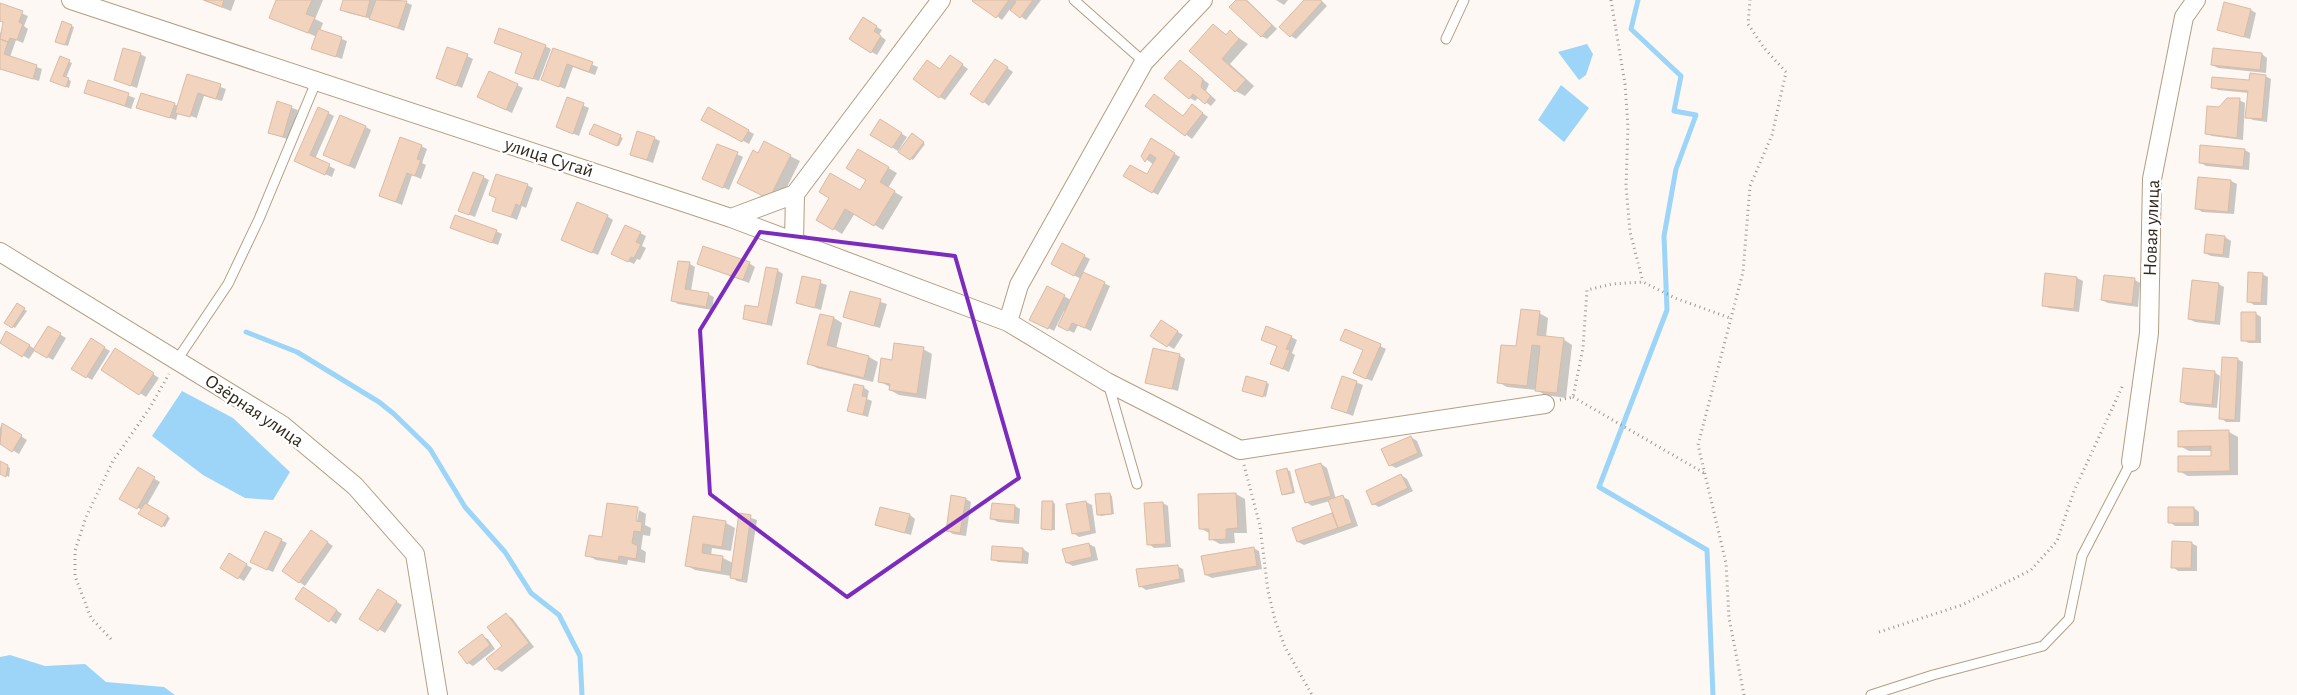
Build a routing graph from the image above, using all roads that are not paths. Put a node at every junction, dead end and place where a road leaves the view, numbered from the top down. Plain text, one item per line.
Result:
1 (71, 0) edge
2 (941, 0) edge
3 (1074, 0) edge
4 (1203, 0) edge
5 (1464, 0) edge
6 (2196, 0) edge
7 (1446, 39) dead end
8 (1144, 62) junction
9 (316, 82) junction
10 (795, 194) junction
11 (731, 218) junction
12 (794, 242) junction
13 (0, 252) edge
14 (1008, 322) junction
15 (176, 360) junction
16 (1107, 382) junction
17 (1545, 404) road end
18 (2131, 462) joint
19 (1137, 484) dead end
20 (438, 695) edge
21 (1871, 695) edge

1 - 9 street, улица Сугай
2 - 10 street
3 - 8 lane
4 - 8 street
5 - 7 lane
6 - 18 street, Новая улица
8 - 14 street
9 - 11 street, улица Сугай
9 - 15 lane
10 - 11 street
10 - 12 street
11 - 12 street, улица Сугай
12 - 14 street, улица Сугай
13 - 15 street, Озёрная улица
14 - 16 street, улица Сугай
15 - 20 street, Озёрная улица
16 - 17 street, улица Сугай
16 - 19 lane
18 - 21 lane

